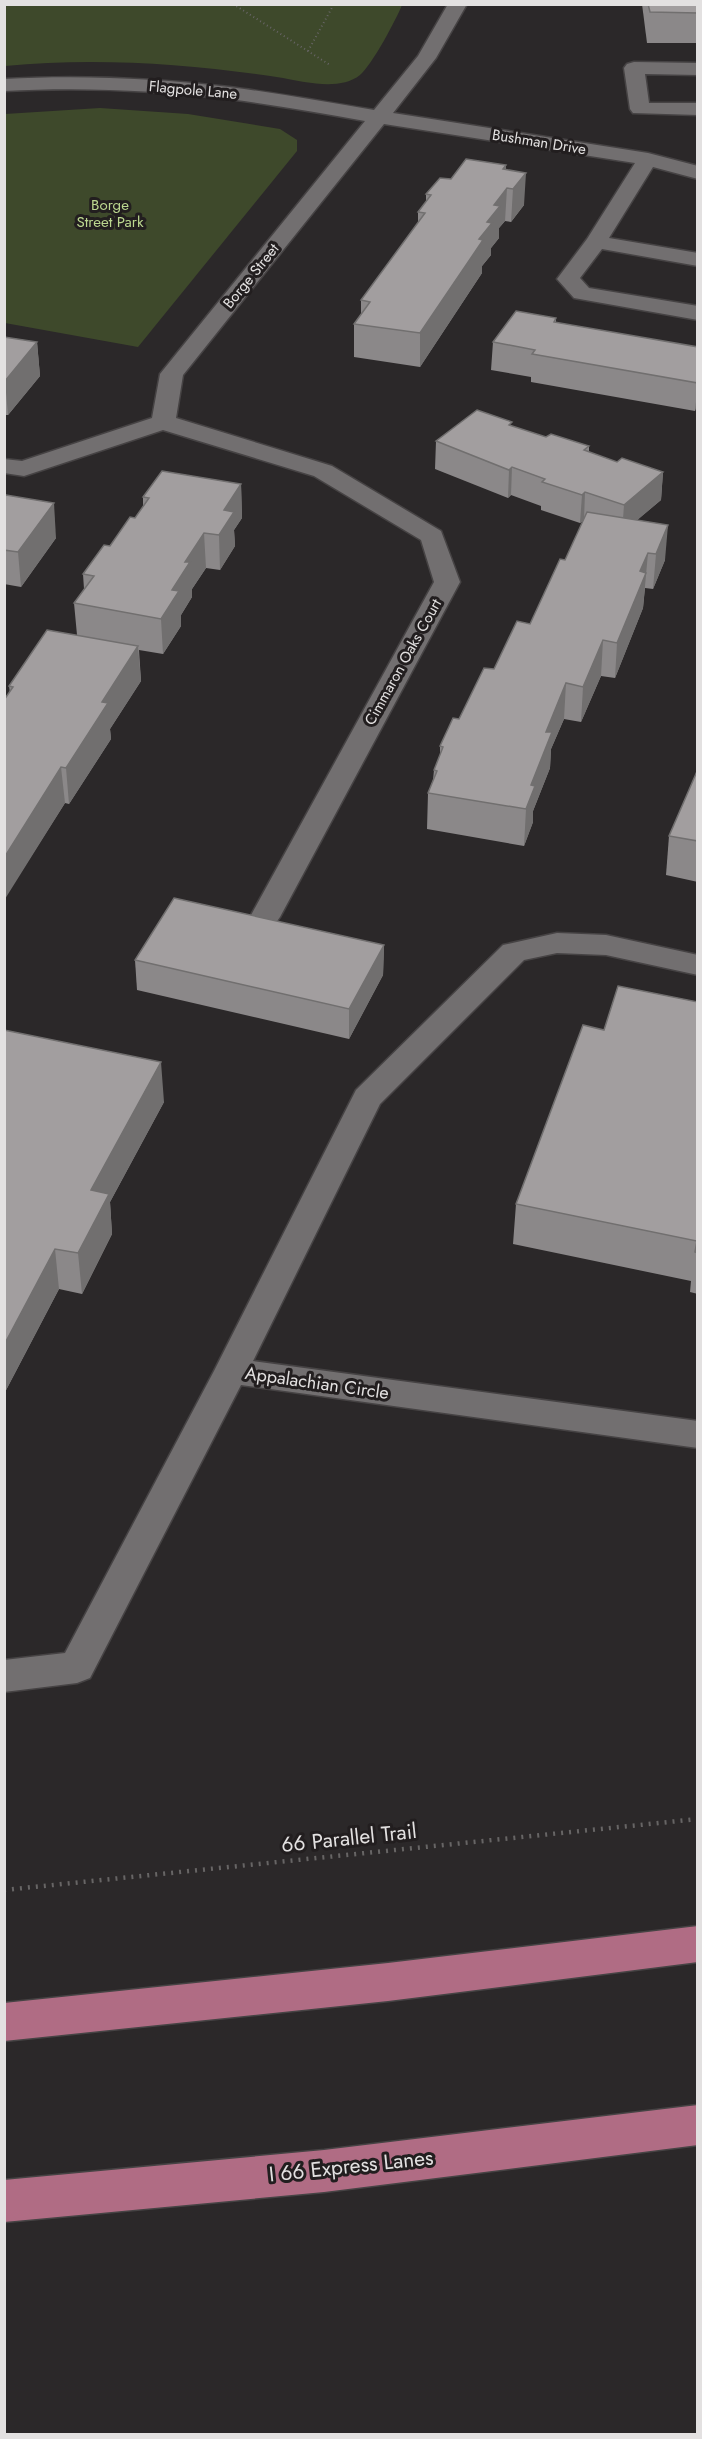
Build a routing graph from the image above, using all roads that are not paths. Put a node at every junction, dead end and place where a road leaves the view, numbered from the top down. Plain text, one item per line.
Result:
1 (458, 4) edge
2 (698, 69) edge
3 (4, 85) edge
4 (698, 109) edge
5 (379, 116) junction
6 (648, 159) junction
7 (698, 173) edge
8 (596, 242) junction
9 (698, 260) edge
10 (698, 313) edge
11 (164, 422) junction
12 (4, 466) edge
13 (265, 917) edge
14 (698, 964) edge
15 (231, 1371) junction
16 (698, 1435) edge
17 (4, 1676) edge
18 (698, 1944) edge
19 (4, 2022) edge
20 (698, 2125) edge
21 (4, 2201) edge

1 - 5 street, Borge Street
2 - 4 street
3 - 5 street, Flagpole Lane
5 - 6 street, Bushman Drive
5 - 11 street, Borge Street
6 - 7 street, Bushman Drive
6 - 8 street
8 - 9 street
8 - 10 street
11 - 12 street
11 - 13 street, Cimmaron Oaks Court
14 - 15 street
15 - 16 street, Appalachian Circle
15 - 17 street, Appalachian Circle
18 - 19 highway
20 - 21 highway, I 66 Express Lanes

